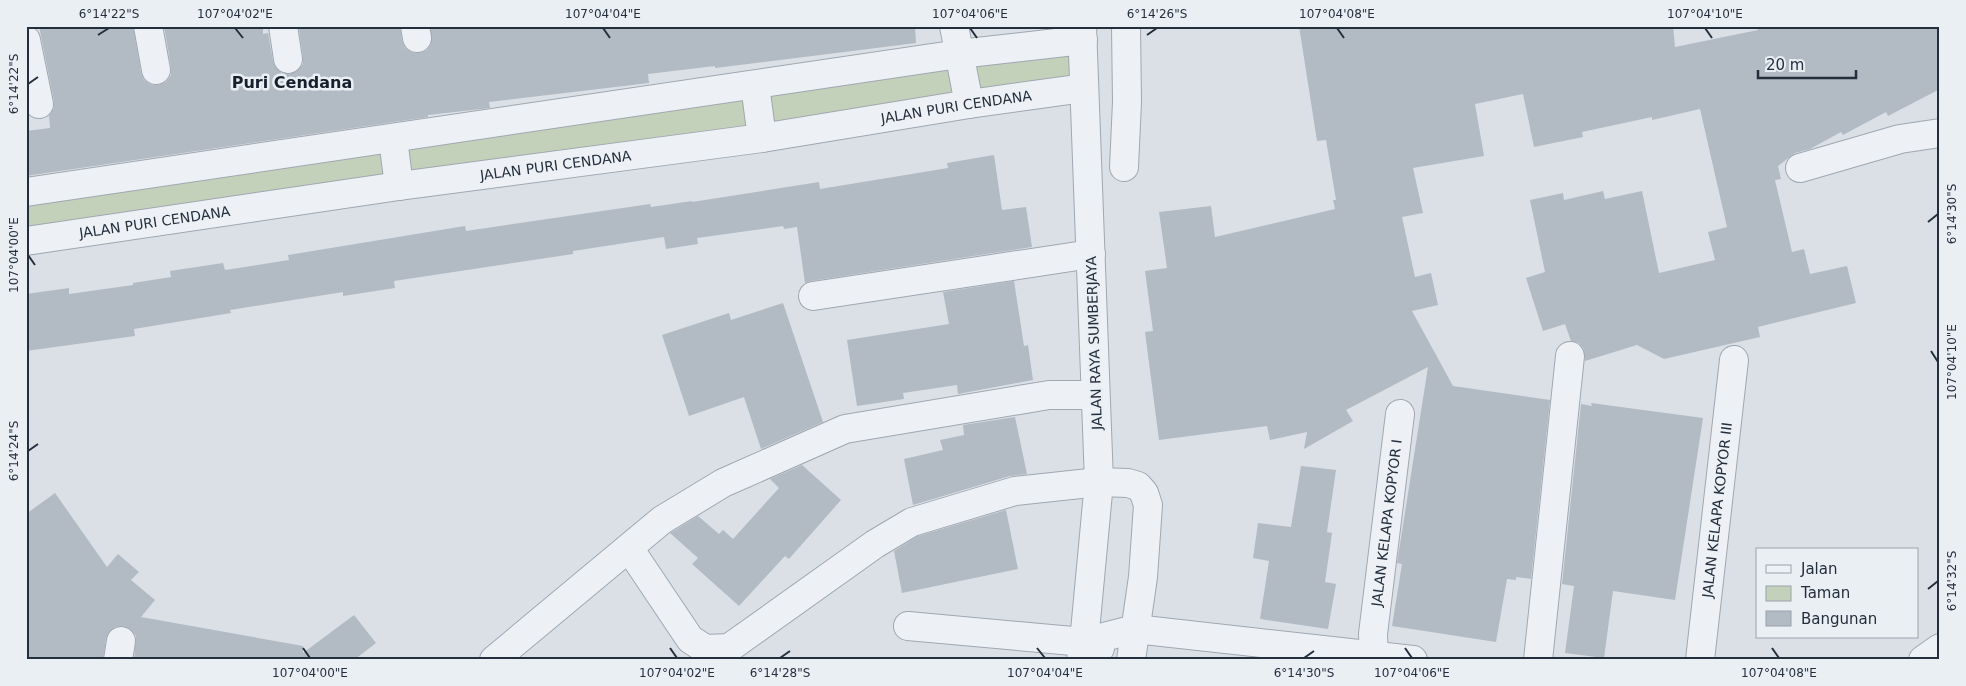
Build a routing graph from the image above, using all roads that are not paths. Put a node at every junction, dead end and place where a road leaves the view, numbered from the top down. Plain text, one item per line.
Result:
1 (148, 26) edge
2 (283, 26) edge
3 (954, 26) edge
4 (1126, 26) edge
5 (1082, 33) edge
6 (26, 40) edge
7 (959, 54) junction
8 (288, 60) dead end
9 (156, 70) dead end
10 (755, 85) junction
11 (1084, 88) junction
12 (39, 104) dead end
13 (969, 104) junction
14 (1940, 133) edge
15 (762, 138) junction
16 (393, 139) junction
17 (1124, 167) dead end
18 (1800, 168) dead end
19 (399, 186) junction
20 (26, 192) edge
21 (26, 241) edge
22 (1091, 254) junction
23 (813, 296) dead end
24 (1570, 356) dead end
25 (1734, 360) dead end
26 (1095, 396) junction
27 (1400, 414) dead end
28 (1098, 482) junction
29 (629, 548) junction
30 (908, 626) dead end
31 (1135, 629) junction
32 (1205, 648) edge
33 (1940, 648) edge
34 (1374, 649) edge
35 (1083, 651) edge
36 (494, 660) edge
37 (1127, 660) edge
38 (1131, 660) edge
39 (1413, 660) edge
40 (1538, 660) edge
41 (1700, 660) edge
42 (1923, 660) edge

1 - 9 street
2 - 8 street
3 - 7 street
4 - 17 street
5 - 7 street
5 - 11 street, JALAN RAYA SUMBERJAYA
6 - 12 street
7 - 10 street
7 - 13 street
10 - 15 street
10 - 16 street
11 - 13 street, JALAN PURI CENDANA
11 - 22 street, JALAN RAYA SUMBERJAYA
13 - 15 street, JALAN PURI CENDANA
14 - 18 street
15 - 19 street, JALAN PURI CENDANA
16 - 19 street
16 - 20 street
19 - 21 street, JALAN PURI CENDANA
22 - 23 street
22 - 26 street, JALAN RAYA SUMBERJAYA
24 - 40 street
25 - 41 street, JALAN KELAPA KOPYOR III
26 - 28 street, JALAN RAYA SUMBERJAYA
26 - 29 street
27 - 34 street, JALAN KELAPA KOPYOR I
28 - 29 street
28 - 31 street
28 - 35 street, JALAN RAYA SUMBERJAYA
29 - 36 street
30 - 35 street
31 - 32 street
31 - 35 street
31 - 38 street
32 - 34 street
33 - 42 street
34 - 39 street
35 - 37 street

